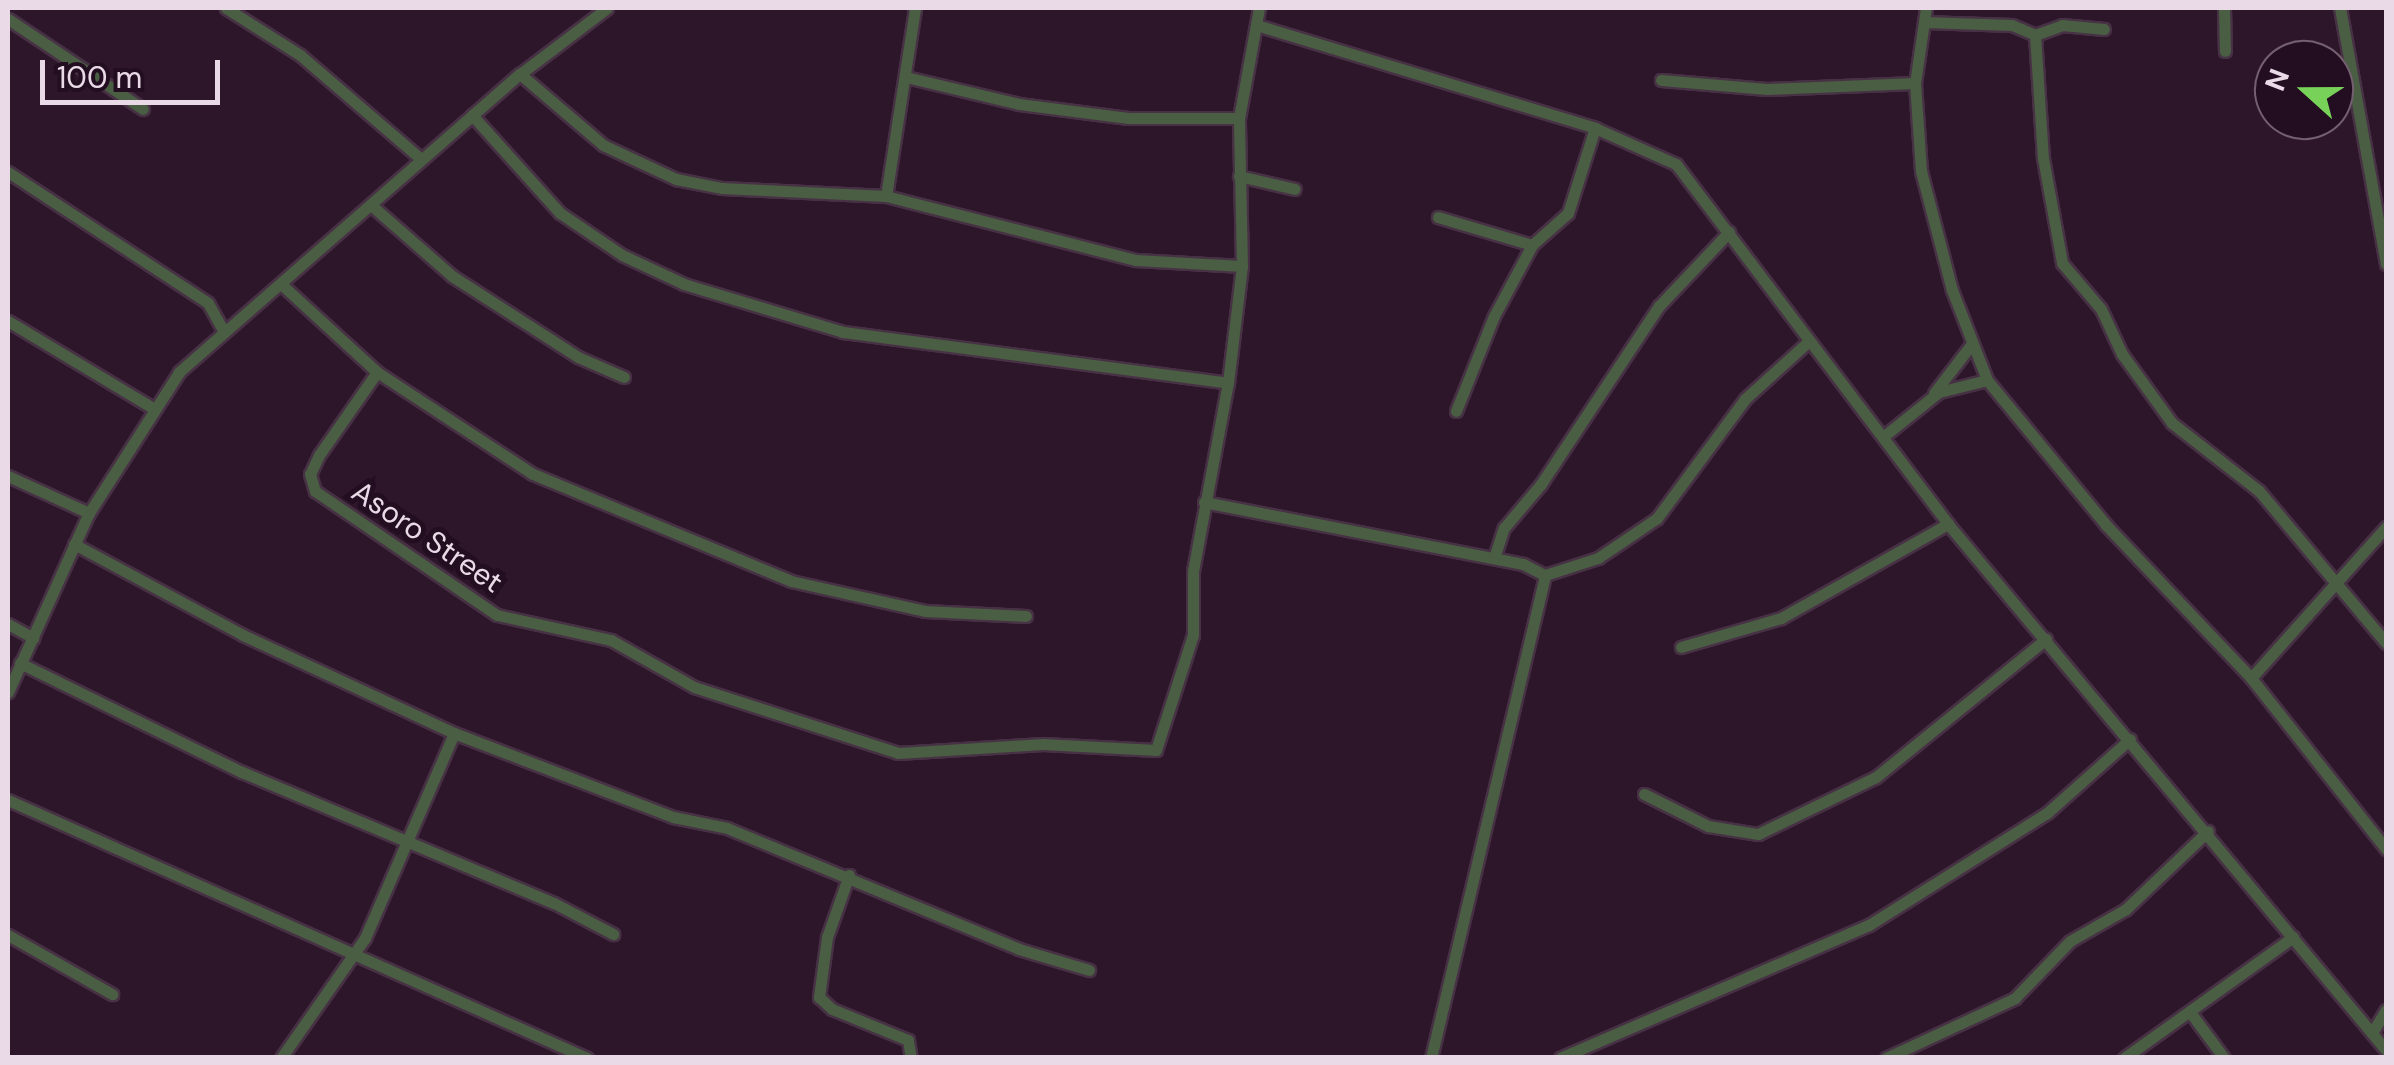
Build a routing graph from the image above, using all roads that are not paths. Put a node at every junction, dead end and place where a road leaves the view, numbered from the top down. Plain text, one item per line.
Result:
1 (226, 8) edge
2 (607, 8) edge
3 (915, 8) edge
4 (1259, 8) edge
5 (1926, 8) edge
6 (2224, 8) edge
7 (2340, 8) edge
8 (8, 18) edge
9 (1924, 22) junction
10 (1260, 26) junction
11 (2104, 29) dead end
12 (2036, 35) junction
13 (2226, 50) dead end
14 (520, 74) junction
15 (906, 77) junction
16 (1661, 80) dead end
17 (1915, 83) junction
18 (143, 109) dead end
19 (472, 116) junction
20 (1239, 118) junction
21 (1595, 128) junction
22 (421, 158) junction
23 (8, 172) edge
24 (1240, 176) junction
25 (1295, 188) dead end
26 (886, 196) junction
27 (371, 205) junction
28 (1438, 217) dead end
29 (1728, 232) junction
30 (1532, 244) junction
31 (2386, 264) edge
32 (1242, 266) junction
33 (282, 284) junction
34 (8, 322) edge
35 (224, 332) junction
36 (1809, 341) junction
37 (1972, 345) junction
38 (377, 372) junction
39 (624, 377) dead end
40 (1987, 380) junction
41 (1228, 382) junction
42 (1932, 396) junction
43 (153, 408) junction
44 (1456, 412) dead end
45 (1884, 436) junction
46 (8, 476) edge
47 (1204, 502) junction
48 (89, 512) junction
49 (1948, 524) junction
50 (2386, 526) edge
51 (74, 544) junction
52 (1494, 558) junction
53 (1546, 575) junction
54 (2335, 583) junction
55 (1026, 616) dead end
56 (8, 624) edge
57 (33, 638) junction
58 (2046, 639) junction
59 (2386, 643) edge
60 (1681, 647) dead end
61 (20, 663) junction
62 (2252, 678) junction
63 (8, 692) edge
64 (454, 733) junction
65 (2130, 739) junction
66 (1644, 794) dead end
67 (8, 800) edge
68 (2208, 832) junction
69 (404, 840) junction
70 (2386, 849) edge
71 (849, 875) junction
72 (8, 934) edge
73 (613, 934) dead end
74 (2294, 937) junction
75 (352, 953) junction
76 (1089, 970) dead end
77 (112, 994) dead end
78 (2386, 1010) edge
79 (2190, 1012) junction
80 (2372, 1033) junction
81 (2386, 1050) edge
82 (584, 1057) edge
83 (281, 1058) edge
84 (911, 1058) edge
85 (1431, 1058) edge
86 (1560, 1058) edge
87 (1886, 1058) edge
88 (2124, 1058) edge
89 (2224, 1058) edge

1 - 22 street
2 - 14 street
3 - 15 street
4 - 10 street
5 - 9 street
6 - 13 street
7 - 31 street
8 - 18 street
9 - 12 street
9 - 17 street
10 - 20 street
10 - 21 street
11 - 12 street
12 - 54 street
14 - 19 street
14 - 26 street
15 - 20 street
15 - 26 street
16 - 17 street
17 - 37 street
19 - 22 street
19 - 41 street
20 - 24 street
21 - 29 street
21 - 30 street
22 - 27 street
23 - 35 street
24 - 25 street
24 - 32 street
26 - 32 street
27 - 33 street
27 - 39 street
28 - 30 street
29 - 36 street
29 - 52 street
30 - 44 street
32 - 41 street
33 - 35 street
33 - 38 street
34 - 43 street
35 - 43 street
36 - 45 street
36 - 53 street
37 - 40 street
37 - 42 street
38 - 47 street, Asoro Street
38 - 55 street
40 - 42 street
40 - 62 street
41 - 47 street
42 - 45 street
43 - 48 street
45 - 49 street
46 - 48 street
47 - 52 street
48 - 51 street
49 - 58 street
49 - 60 street
50 - 54 street
51 - 57 street
51 - 64 street
52 - 53 street
53 - 85 street
54 - 59 street
54 - 62 street
56 - 57 street
57 - 61 street
58 - 65 street
58 - 66 street
61 - 63 street
61 - 69 street
62 - 70 street
64 - 69 street
64 - 71 street
65 - 68 street
65 - 86 street
67 - 75 street
68 - 74 street
68 - 87 street
69 - 73 street
69 - 75 street
71 - 76 street
71 - 84 street
72 - 77 street
74 - 79 street
74 - 80 street
75 - 82 street
75 - 83 street
78 - 80 street
79 - 88 street
79 - 89 street
80 - 81 street

